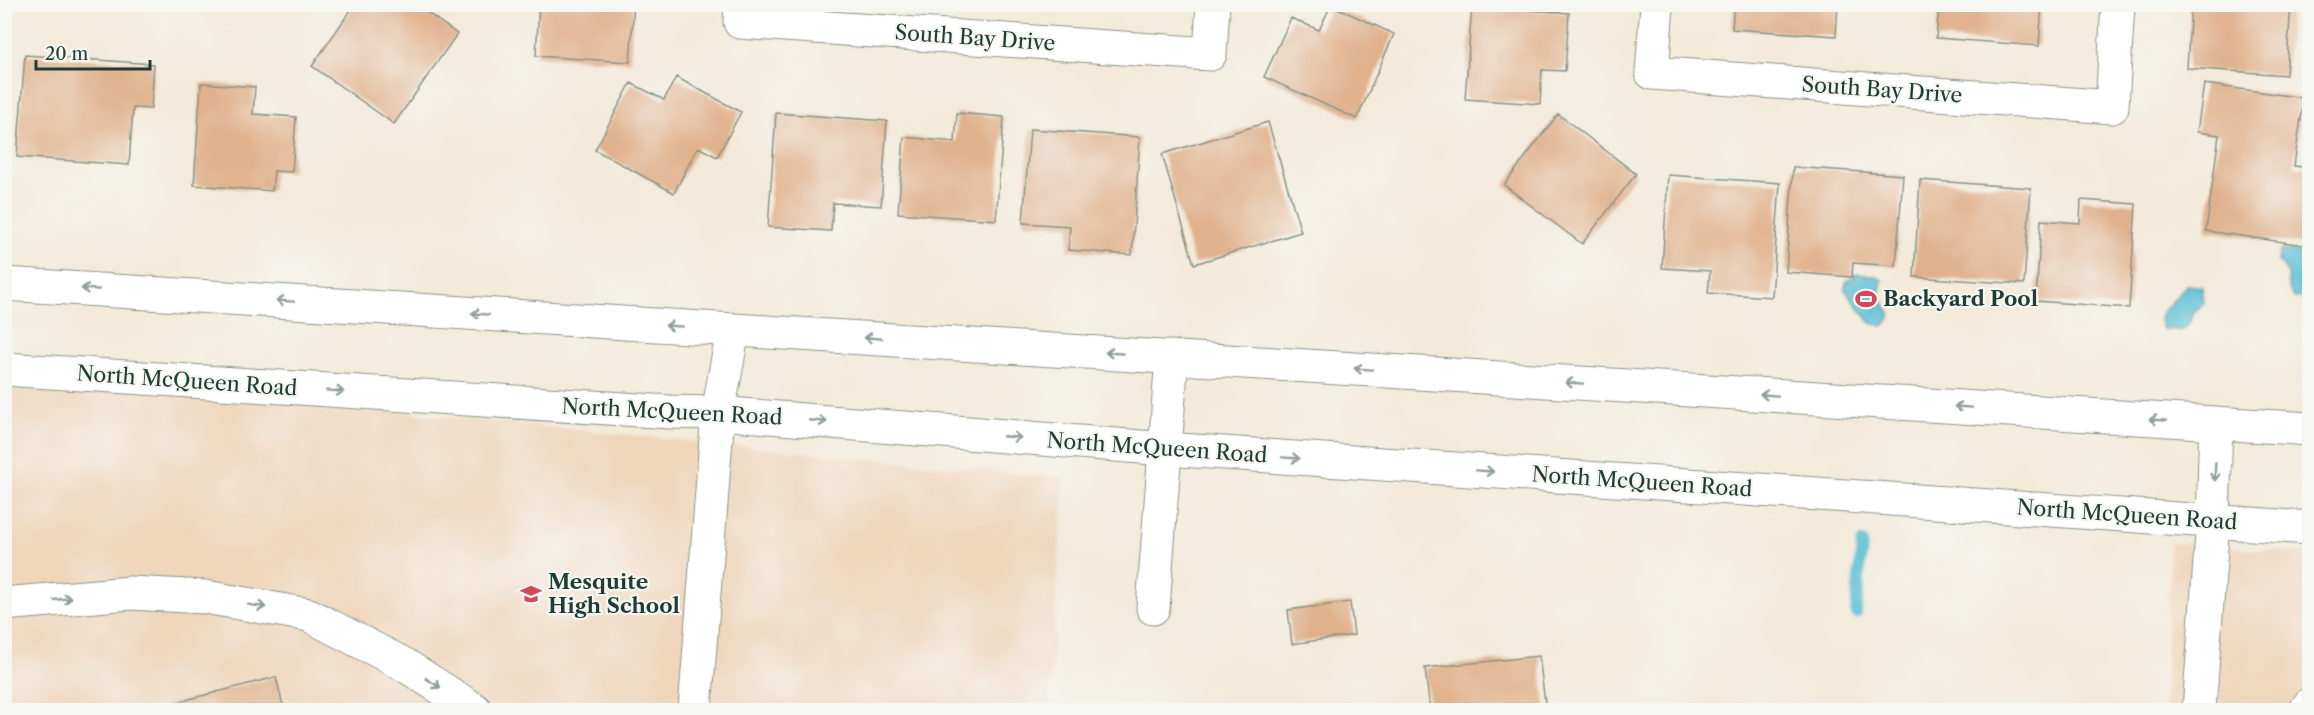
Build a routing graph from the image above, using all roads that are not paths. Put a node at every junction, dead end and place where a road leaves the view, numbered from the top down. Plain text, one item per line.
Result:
1 (1213, 4) edge
2 (1657, 4) edge
3 (2118, 4) edge
4 (741, 13) edge
5 (4, 284) edge
6 (733, 330) junction
7 (1172, 357) junction
8 (4, 369) edge
9 (718, 413) junction
10 (2216, 423) junction
11 (2310, 429) edge
12 (1166, 449) junction
13 (2213, 521) junction
14 (2310, 528) edge
15 (4, 604) edge
16 (1153, 608) dead end
17 (2310, 704) edge
18 (474, 711) edge
19 (695, 711) edge
20 (2199, 711) edge
21 (2306, 711) edge

1 - 4 main road, South Bay Drive
2 - 3 main road, South Bay Drive
6 -> 5 main road
7 -> 6 main road
6 - 9 main road
10 -> 7 main road
7 - 12 main road
8 -> 9 main road, North McQueen Road
9 -> 12 main road, North McQueen Road
9 - 19 main road
10 - 11 main road
10 -> 13 main road
12 -> 13 main road, North McQueen Road
12 - 16 main road
13 - 14 main road, North McQueen Road
13 - 20 main road
15 -> 18 main road
17 - 21 main road

